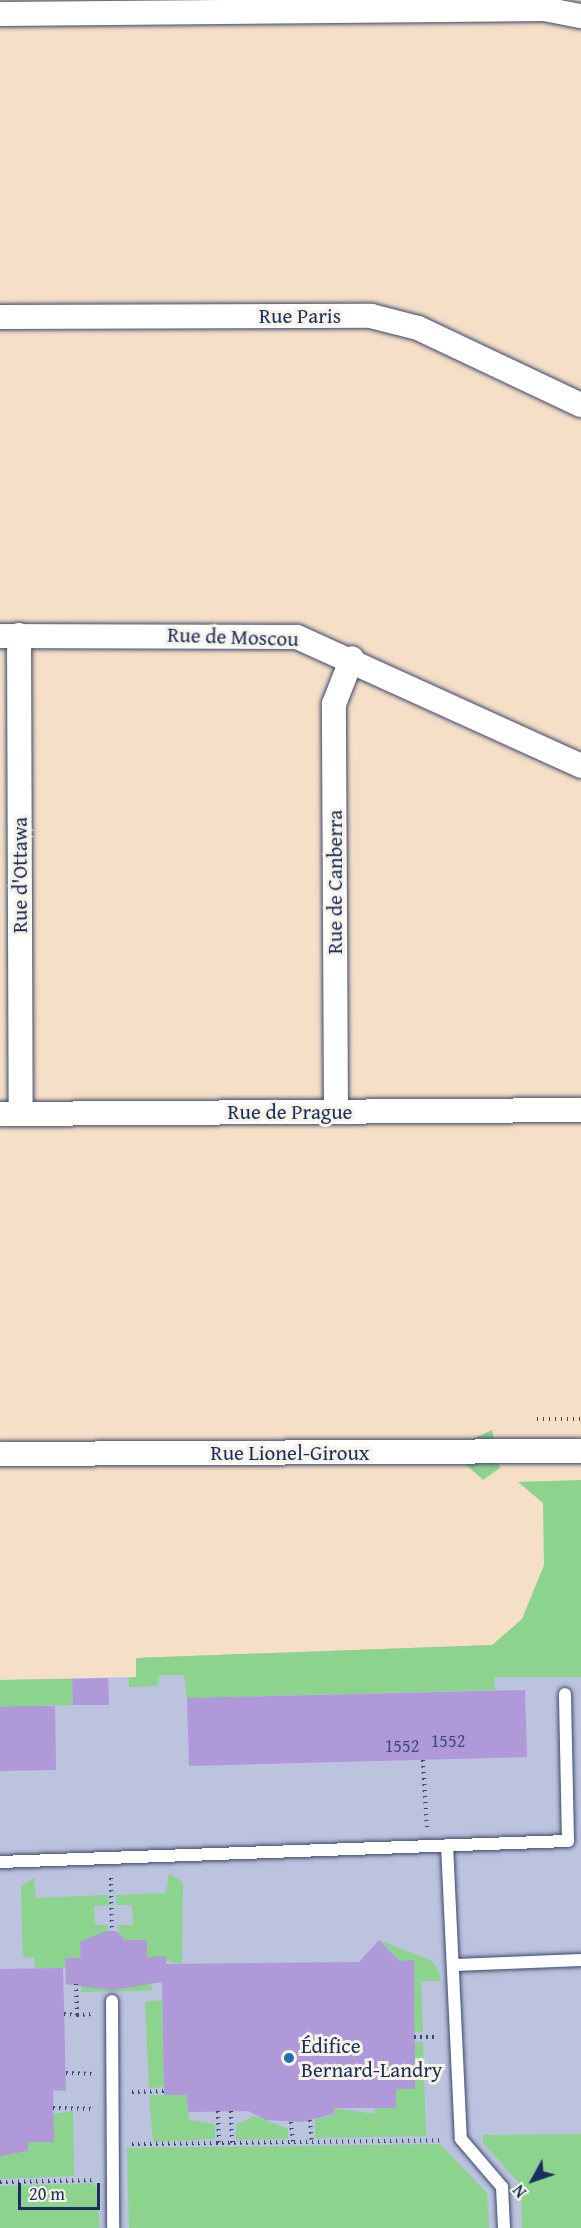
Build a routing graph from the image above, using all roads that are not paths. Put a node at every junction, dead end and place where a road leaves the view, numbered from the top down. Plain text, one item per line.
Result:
1 (0, 14) edge
2 (581, 16) edge
3 (0, 317) edge
4 (581, 405) edge
5 (9, 635) edge
6 (352, 658) junction
7 (581, 766) edge
8 (581, 1110) edge
9 (336, 1112) junction
10 (10, 1114) edge
11 (581, 1451) edge
12 (0, 1454) edge
13 (565, 1694) dead end
14 (447, 1845) junction
15 (0, 1862) edge
16 (581, 1960) edge
17 (455, 1965) junction
18 (112, 2001) dead end
19 (113, 2228) edge
20 (504, 2228) edge

1 - 2 street
3 - 4 street, Rue Paris
5 - 6 street, Rue de Moscou
5 - 10 street, Rue d'Ottawa
6 - 7 street, Rue de Moscou
6 - 9 street, Rue de Canberra
8 - 9 street, Rue de Prague
9 - 10 street, Rue de Prague
11 - 12 street, Rue Lionel-Giroux
13 - 14 lane
14 - 15 lane
14 - 17 lane
16 - 17 lane
17 - 20 lane
18 - 19 lane

